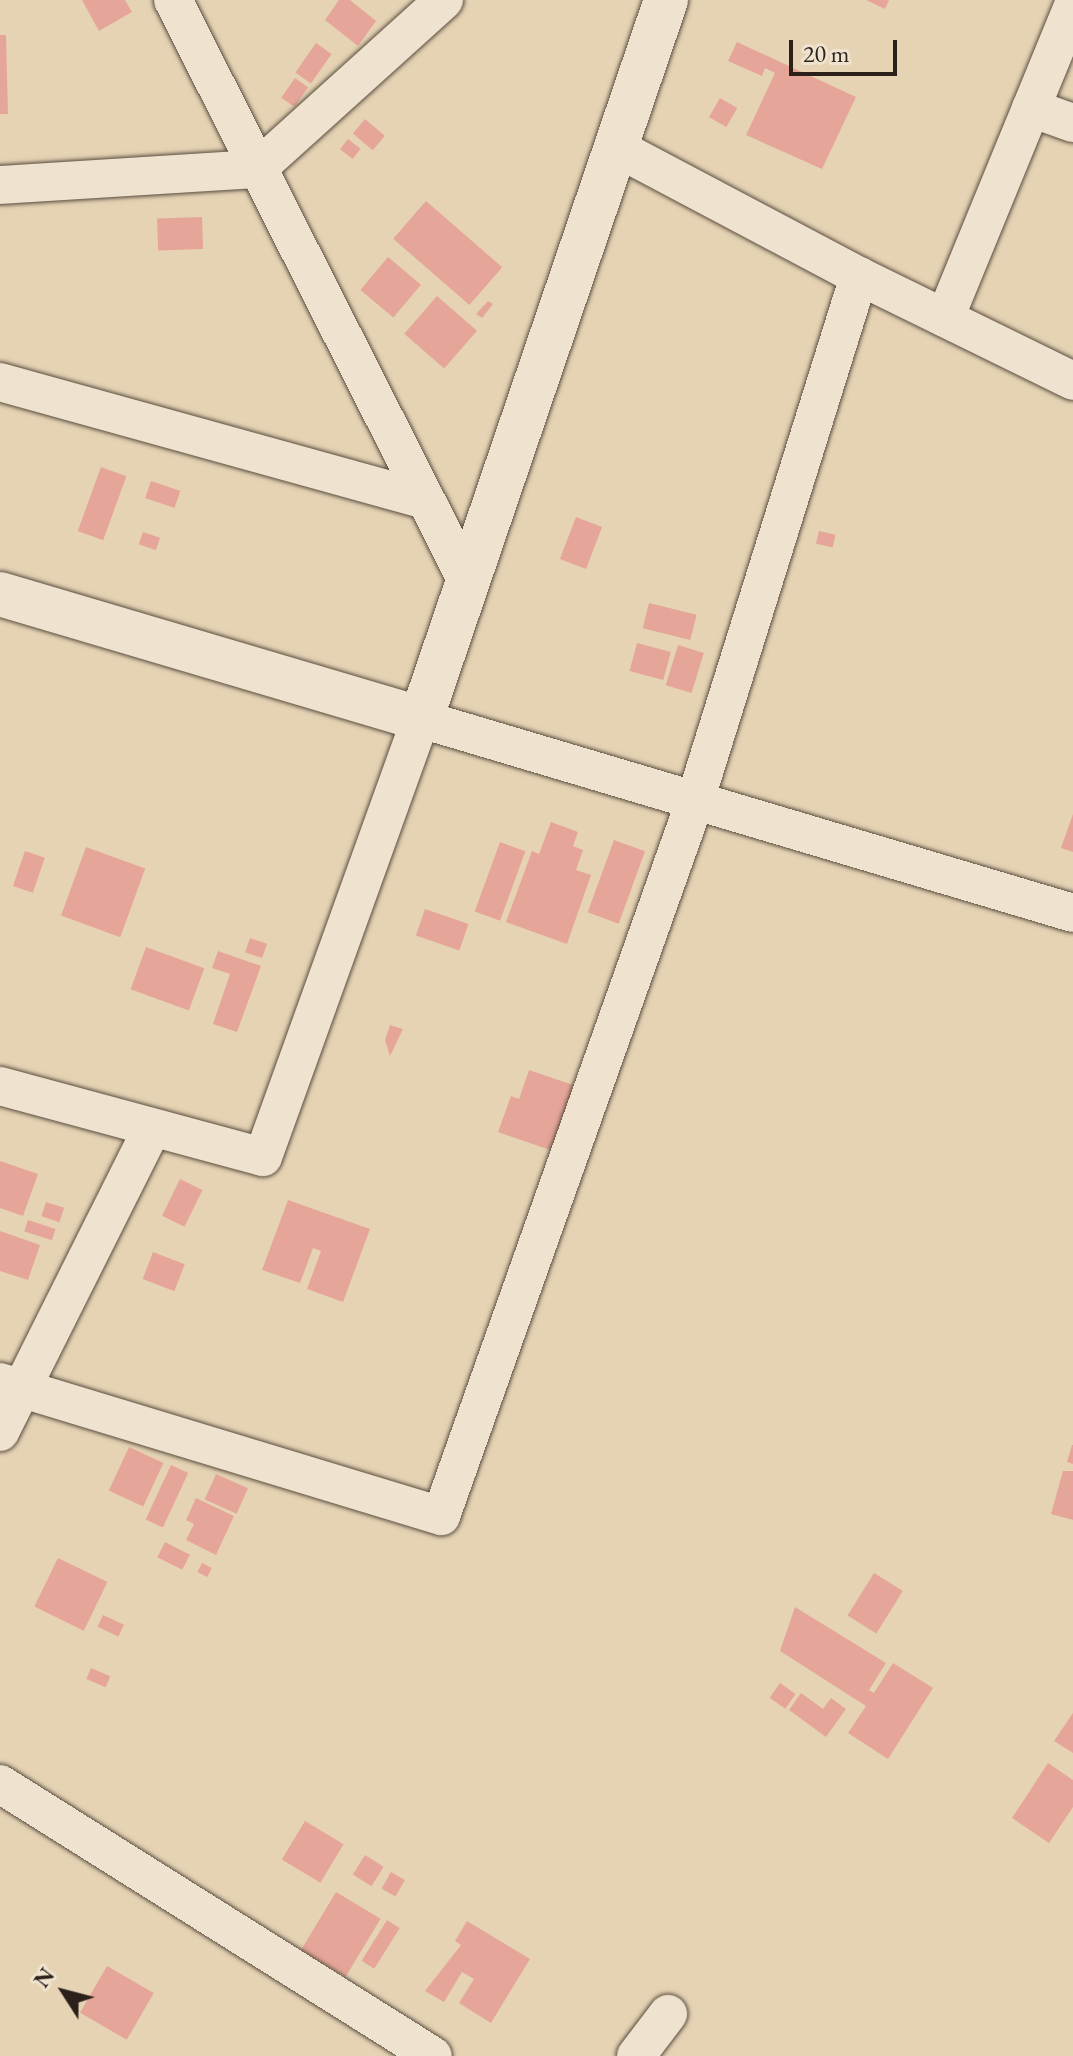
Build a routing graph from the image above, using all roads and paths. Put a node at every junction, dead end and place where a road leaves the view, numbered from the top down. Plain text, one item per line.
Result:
1 (173, 0) edge
2 (444, 0) edge
3 (666, 0) edge
4 (1073, 6) edge
5 (1031, 108) junction
6 (1073, 123) edge
7 (617, 148) junction
8 (257, 169) junction
9 (0, 185) edge
10 (859, 276) junction
11 (945, 318) junction
12 (1073, 381) edge
13 (0, 382) edge
14 (425, 500) junction
15 (466, 579) junction
16 (0, 594) edge
17 (421, 719) junction
18 (695, 801) junction
19 (1073, 913) edge
20 (0, 1086) edge
21 (151, 1130) junction
22 (11, 1385) edge
23 (0, 1432) edge
24 (0, 1784) edge
25 (668, 2014) dead end
26 (433, 2056) edge
27 (636, 2056) edge

1 - 8 street
2 - 8 street
3 - 7 street
4 - 5 street
5 - 6 street
5 - 11 street
7 - 10 street
7 - 15 street
8 - 9 street
8 - 14 street
10 - 11 street
10 - 18 street
11 - 12 street
13 - 14 street
14 - 15 street
15 - 17 street
16 - 17 street
17 - 18 street
17 - 21 street
18 - 19 street
18 - 22 street
20 - 21 street
21 - 22 street
22 - 23 street
24 - 26 street
25 - 27 street

